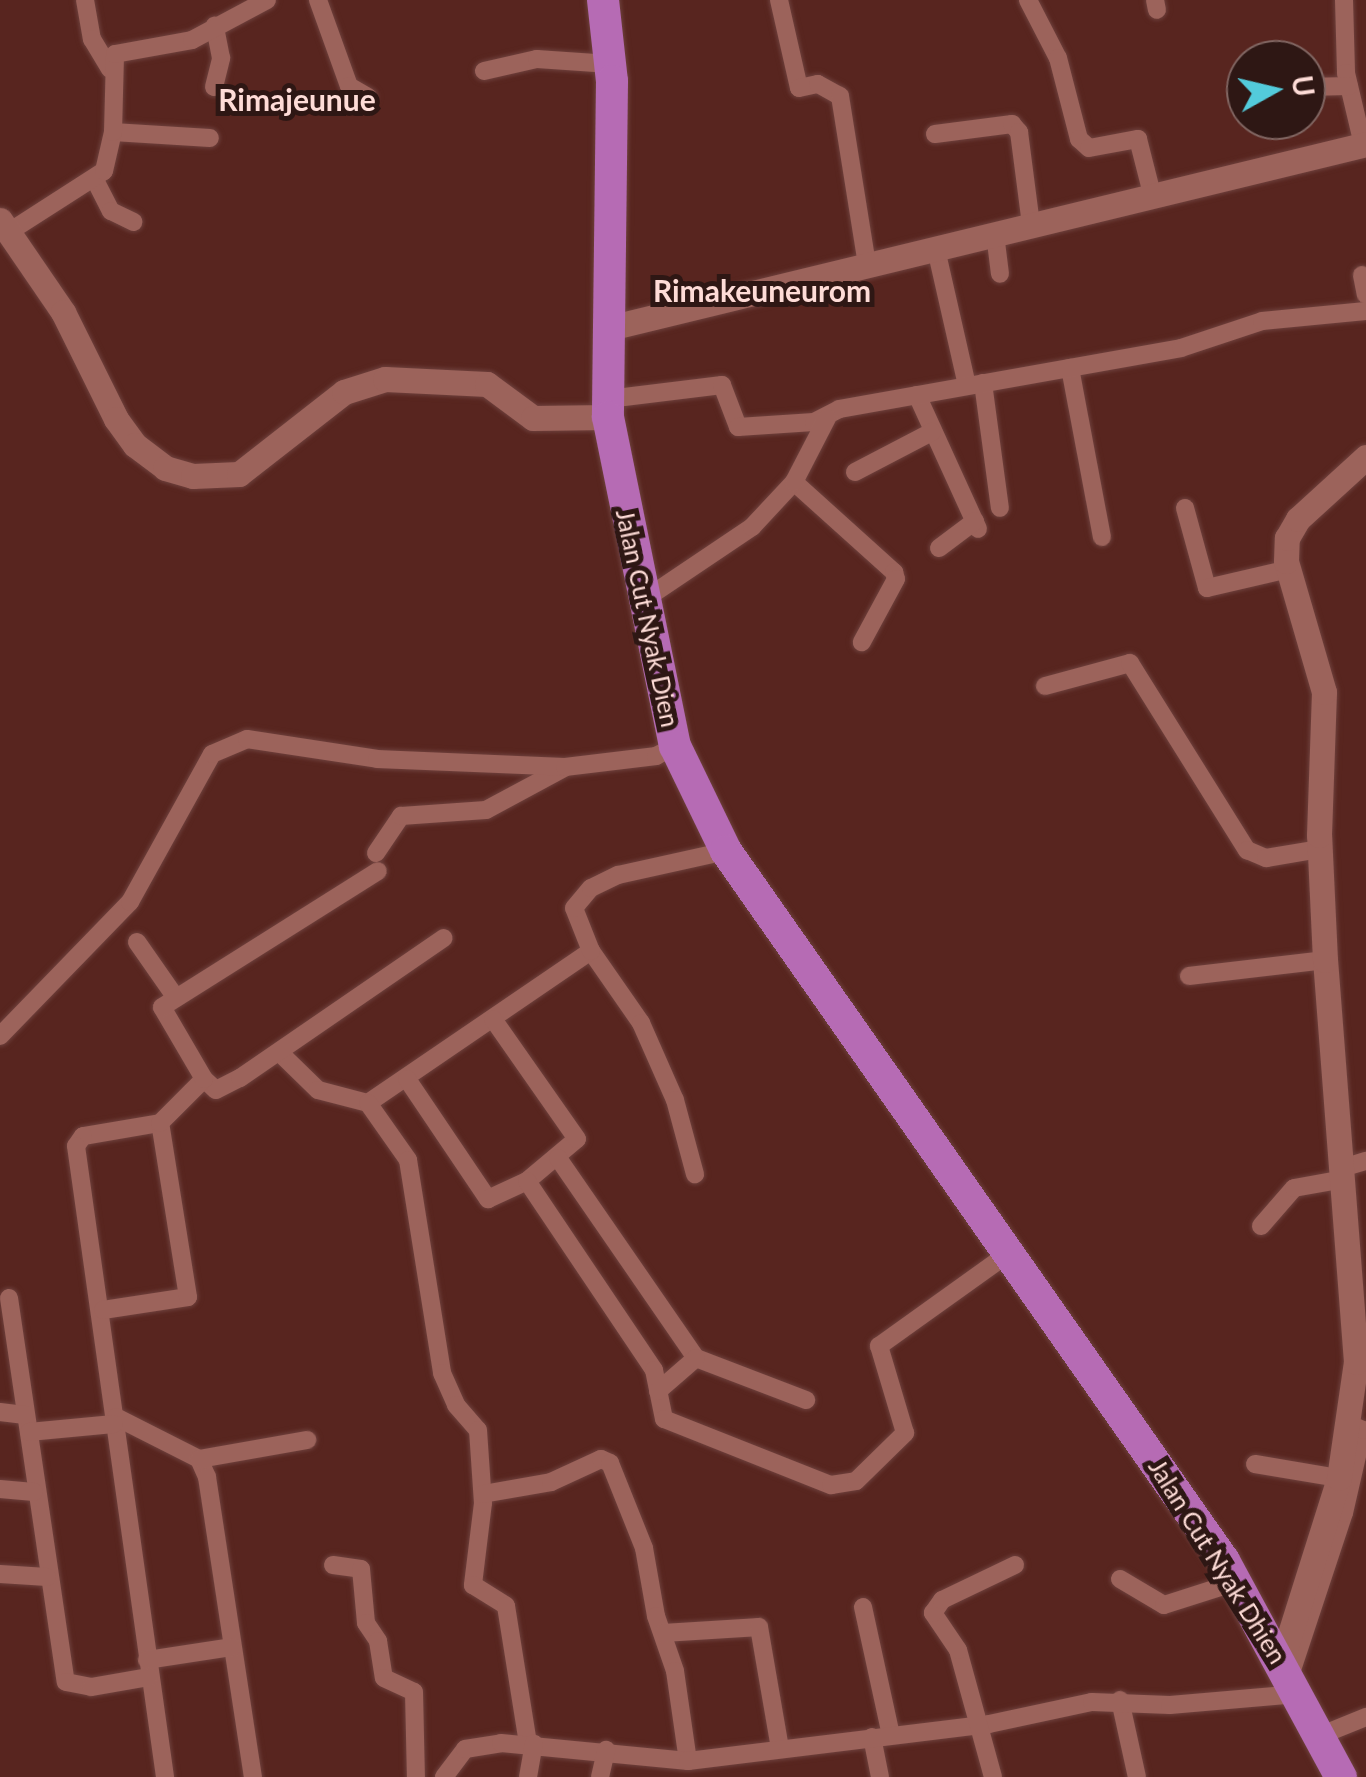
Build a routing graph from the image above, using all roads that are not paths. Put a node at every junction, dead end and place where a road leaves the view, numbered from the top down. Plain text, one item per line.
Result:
1 (85, 0) edge
2 (267, 0) edge
3 (318, 0) edge
4 (603, 0) edge
5 (779, 0) edge
6 (1028, 0) edge
7 (1344, 0) edge
8 (215, 26) junction
9 (610, 64) junction
10 (110, 69) junction
11 (484, 71) dead end
12 (1326, 86) edge
13 (1349, 86) junction
14 (214, 87) dead end
15 (368, 97) dead end
16 (113, 132) junction
17 (935, 134) dead end
18 (210, 138) dead end
19 (1364, 144) edge
20 (96, 180) junction
21 (1153, 198) junction
22 (134, 222) dead end
23 (6, 225) edge
24 (1031, 225) junction
25 (995, 234) junction
26 (936, 249) junction
27 (867, 265) junction
28 (1000, 274) dead end
29 (1362, 276) dead end
30 (1366, 295) edge
31 (1366, 311) edge
32 (609, 328) junction
33 (1070, 368) junction
34 (975, 384) junction
35 (917, 394) junction
36 (608, 408) junction
37 (828, 418) junction
38 (932, 432) junction
39 (1366, 458) edge
40 (855, 472) dead end
41 (794, 482) junction
42 (1000, 508) dead end
43 (1186, 508) dead end
44 (1102, 537) dead end
45 (939, 548) dead end
46 (1289, 569) junction
47 (642, 602) junction
48 (862, 642) dead end
49 (1045, 686) dead end
50 (675, 746) junction
51 (565, 767) junction
52 (1320, 849) junction
53 (726, 851) junction
54 (444, 938) dead end
55 (136, 942) dead end
56 (591, 951) junction
57 (1325, 960) junction
58 (1189, 976) dead end
59 (176, 998) junction
60 (493, 1019) junction
61 (0, 1036) edge
62 (280, 1054) junction
63 (204, 1078) junction
64 (408, 1079) junction
65 (368, 1102) junction
66 (160, 1122) junction
67 (558, 1158) junction
68 (1366, 1161) edge
69 (695, 1174) dead end
70 (1339, 1174) junction
71 (526, 1181) junction
72 (1260, 1226) dead end
73 (606, 1230) junction
74 (576, 1248) junction
75 (1009, 1254) junction
76 (651, 1296) junction
77 (9, 1298) dead end
78 (103, 1310) junction
79 (619, 1314) junction
80 (1082, 1352) joint
81 (696, 1358) junction
82 (1361, 1360) edge
83 (658, 1390) junction
84 (806, 1400) dead end
85 (0, 1412) edge
86 (115, 1421) junction
87 (27, 1423) junction
88 (1355, 1425) junction
89 (307, 1440) dead end
90 (199, 1458) junction
91 (1255, 1464) dead end
92 (1339, 1478) junction
93 (0, 1489) edge
94 (34, 1492) junction
95 (483, 1494) junction
96 (1337, 1511) junction
97 (333, 1565) dead end
98 (1015, 1565) dead end
99 (0, 1574) edge
100 (46, 1576) junction
101 (1120, 1579) dead end
102 (1236, 1582) junction
103 (863, 1607) dead end
104 (664, 1633) junction
105 (232, 1648) junction
106 (148, 1668) junction
107 (1290, 1677) junction
108 (1120, 1700) junction
109 (1366, 1718) edge
110 (976, 1725) junction
111 (882, 1736) junction
112 (1319, 1736) junction
113 (531, 1744) junction
114 (780, 1748) junction
115 (606, 1750) junction
116 (688, 1761) junction
117 (165, 1777) edge
118 (253, 1777) edge
119 (416, 1777) edge
120 (444, 1777) edge
121 (528, 1777) edge
122 (600, 1777) edge
123 (880, 1777) edge
124 (993, 1777) edge
125 (1137, 1777) edge
126 (1341, 1777) edge

1 - 10 street
2 - 8 street
3 - 15 street
4 - 9 highway, Jalan Cut Nyak Dien
5 - 27 street
6 - 21 street
7 - 13 street
8 - 10 street
8 - 14 street
9 - 11 street
9 - 32 highway, Jalan Cut Nyak Dien
10 - 16 street
12 - 13 street
13 - 19 street
16 - 18 street
16 - 20 street
17 - 24 street
19 - 21 street
20 - 22 street
20 - 23 street
21 - 24 street
23 - 36 street
24 - 25 street
25 - 26 street
25 - 28 street
26 - 27 street
26 - 34 street
27 - 32 street
29 - 30 street
31 - 33 street
32 - 36 highway, Jalan Cut Nyak Dien
33 - 34 street
33 - 44 street
34 - 35 street
34 - 42 street
35 - 37 street
35 - 38 street
36 - 37 street
36 - 47 highway, Jalan Cut Nyak Dien
37 - 41 street
38 - 40 street
38 - 45 street
39 - 46 street
41 - 47 street
41 - 48 street
43 - 46 street
46 - 52 street
47 - 50 highway, Jalan Cut Nyak Dien
49 - 52 street
50 - 51 street
50 - 53 highway, Jalan Cut Nyak Dien
51 - 59 street
51 - 61 street
52 - 57 street
53 - 56 street
53 - 75 highway, Jalan Cut Nyak Dien
54 - 62 street
55 - 59 street
56 - 60 street
56 - 69 street
57 - 58 street
57 - 70 street
59 - 63 street
60 - 64 street
60 - 67 street
62 - 63 street
62 - 65 street
63 - 66 street
64 - 65 street
64 - 71 street
65 - 95 street
66 - 78 street
66 - 78 street
67 - 71 street
67 - 73 street
68 - 70 street
70 - 72 street
70 - 82 street
71 - 74 street
73 - 74 street
73 - 76 street
74 - 79 street
75 - 80 highway, Jalan Cut Nyak Dien
75 - 83 street
76 - 79 street
76 - 81 street
77 - 87 street
78 - 86 street
79 - 83 street
80 - 102 highway, Jalan Cut Nyak Dhien
81 - 83 street
81 - 84 street
82 - 88 street
85 - 87 street
86 - 87 street
86 - 90 street
86 - 106 street
87 - 94 street
88 - 92 street
88 - 96 street
89 - 90 street
90 - 105 street
91 - 92 street
92 - 96 street
93 - 94 street
94 - 100 street
95 - 104 street
95 - 113 street
96 - 107 street
97 - 119 street
98 - 110 street
99 - 100 street
100 - 106 street
101 - 102 street
102 - 107 highway, Jalan Cut Nyak Dhien
103 - 111 street
104 - 114 street
104 - 116 street
105 - 106 street
105 - 118 street
106 - 117 street
107 - 108 street
107 - 112 highway, Jalan Cut Nyak Dhien
108 - 110 street
108 - 125 street
109 - 112 street
110 - 111 street
110 - 124 street
111 - 114 street
111 - 123 street
112 - 126 highway, Jalan Cut Nyak Dhien
113 - 115 street
113 - 120 street
113 - 121 street
114 - 116 street
115 - 116 street
115 - 122 street

